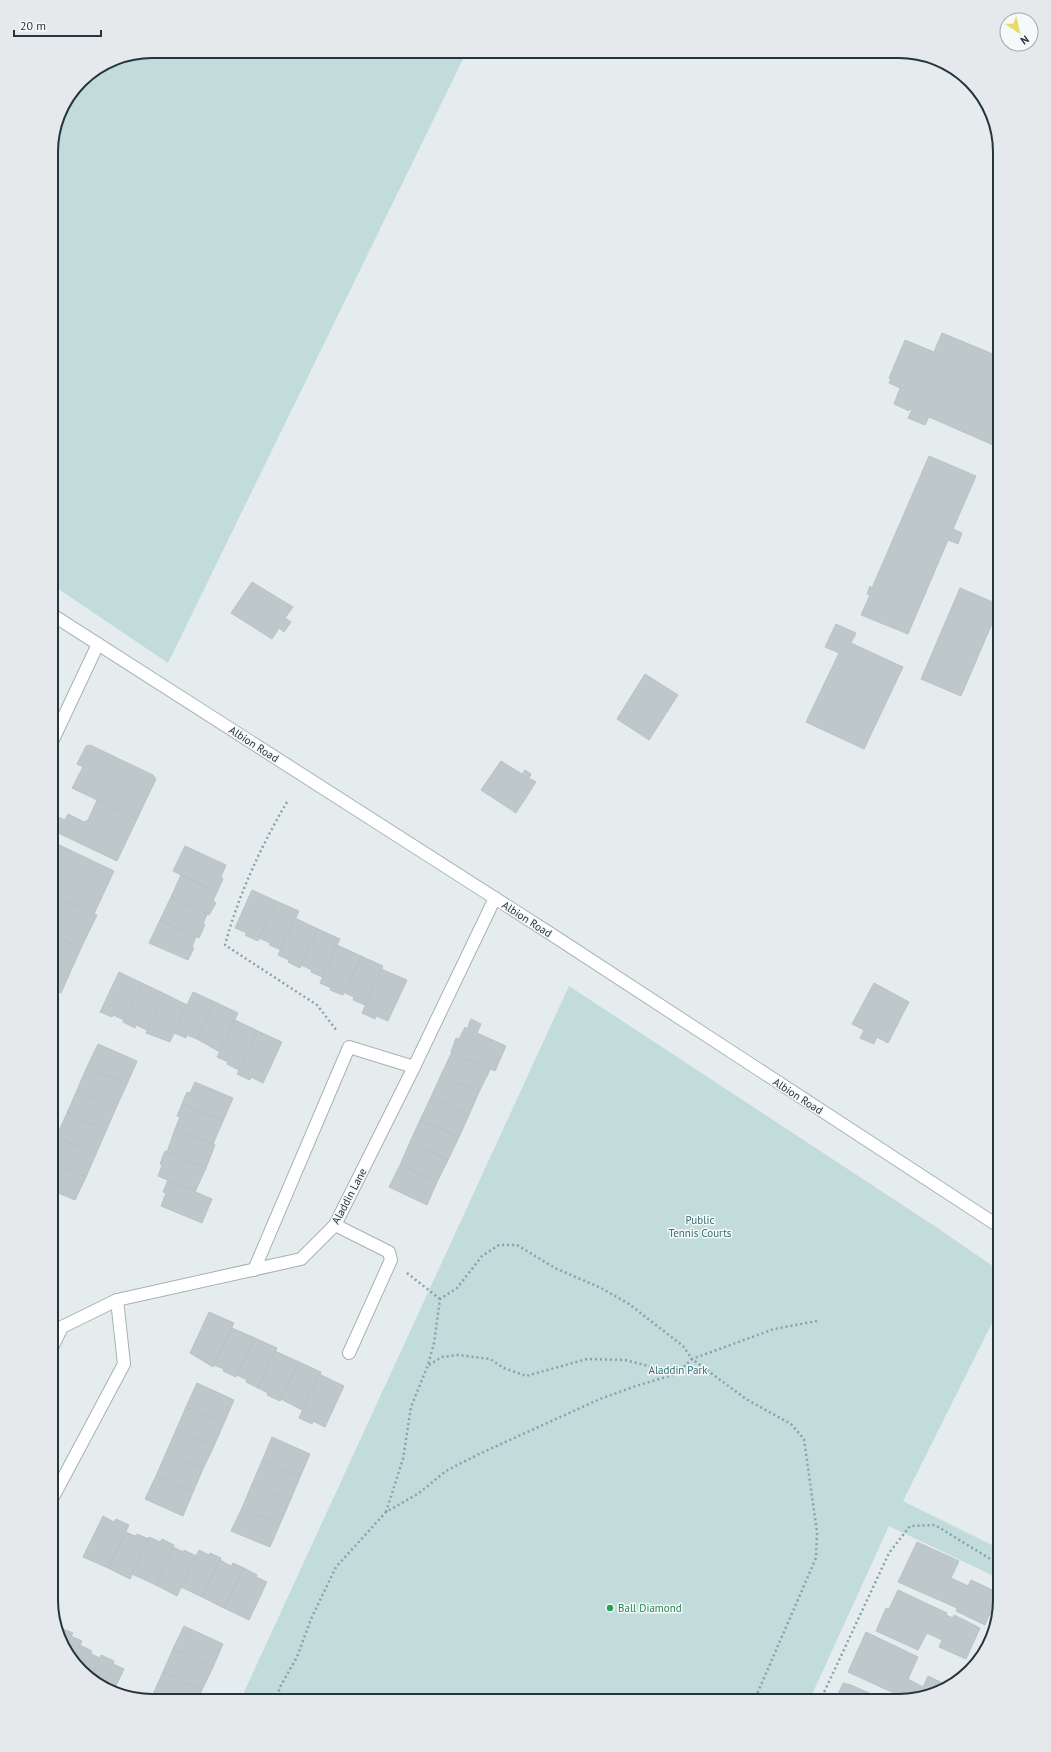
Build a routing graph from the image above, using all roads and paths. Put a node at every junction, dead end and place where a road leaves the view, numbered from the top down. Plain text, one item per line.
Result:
1 (58, 618) edge
2 (98, 644) junction
3 (58, 729) edge
4 (287, 802) dead end
5 (495, 898) junction
6 (348, 1047) junction
7 (414, 1067) junction
8 (993, 1222) edge
9 (335, 1225) junction
10 (391, 1260) junction
11 (254, 1270) junction
12 (440, 1299) junction
13 (117, 1300) junction
14 (817, 1321) dead end
15 (58, 1335) edge
16 (349, 1353) dead end
17 (692, 1359) junction
18 (428, 1365) junction
19 (676, 1374) junction
20 (58, 1488) edge
21 (386, 1512) junction
22 (993, 1561) edge
23 (278, 1694) edge
24 (757, 1694) edge
25 (823, 1694) edge

1 - 2 street, Albion Road
2 - 3 street
2 - 5 street, Albion Road
4 - 6 path
5 - 7 street, Aladdin Lane
5 - 8 street, Albion Road
6 - 7 street
6 - 11 street
7 - 9 street, Aladdin Lane
9 - 10 street
9 - 11 street, Aladdin Lane
10 - 12 path
10 - 16 street
11 - 13 street, Aladdin Lane
12 - 17 path
12 - 18 path
13 - 15 street, Aladdin Lane
13 - 20 street
14 - 17 path
17 - 19 path
17 - 24 path
18 - 19 path
18 - 21 path
19 - 21 path
21 - 23 path
22 - 25 path

